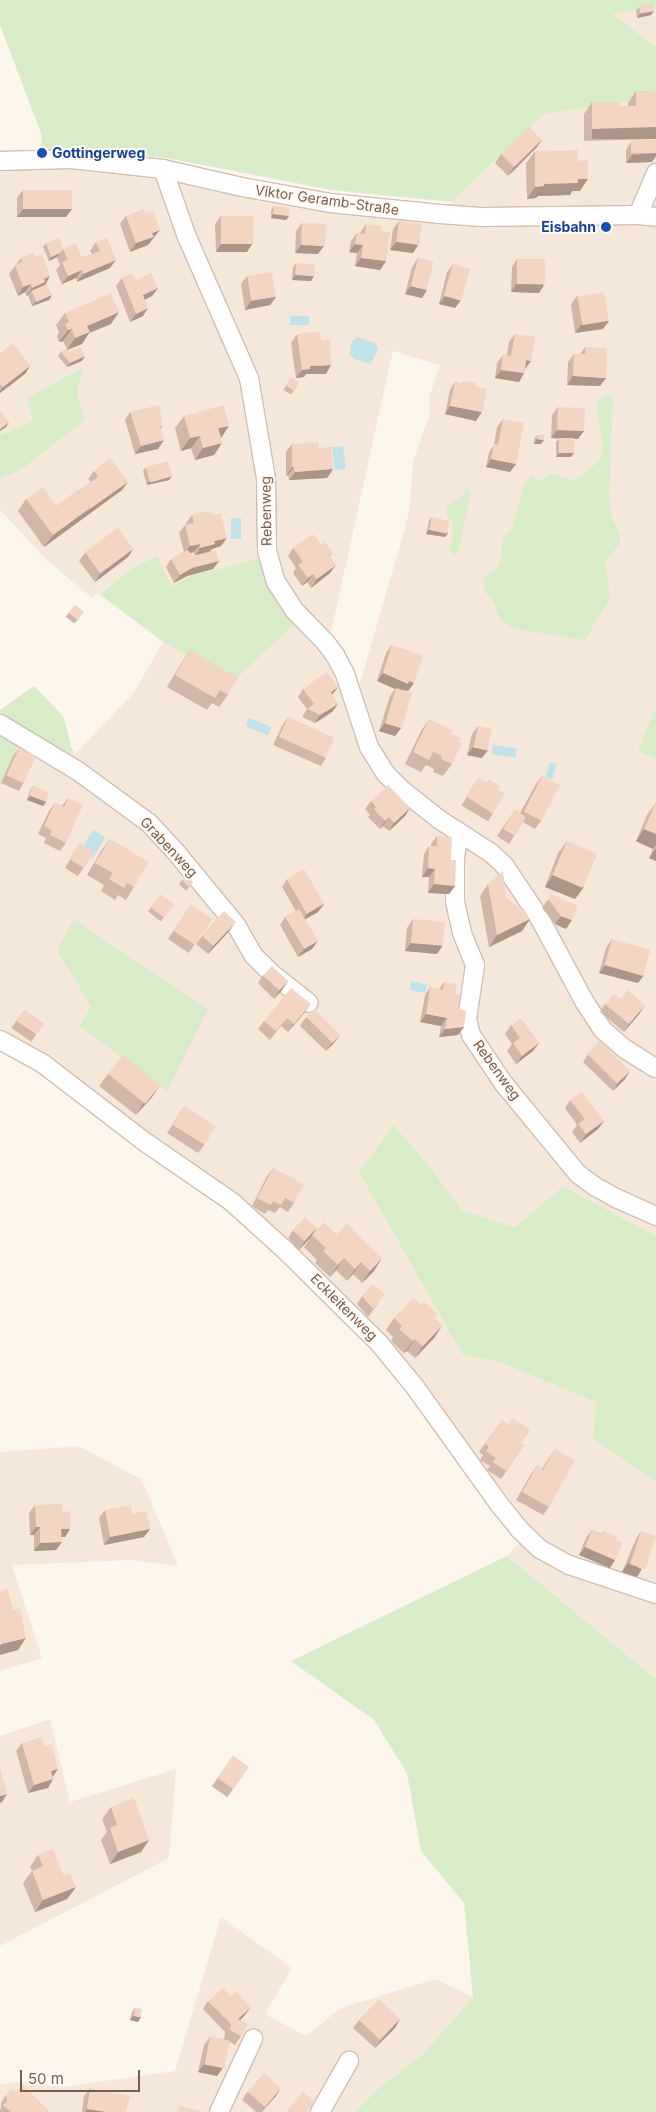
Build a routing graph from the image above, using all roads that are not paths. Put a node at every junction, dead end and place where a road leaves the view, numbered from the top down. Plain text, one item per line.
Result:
1 (0, 161) edge
2 (163, 168) junction
3 (656, 173) edge
4 (638, 215) junction
5 (656, 217) edge
6 (0, 724) edge
7 (459, 832) junction
8 (309, 1003) edge
9 (0, 1040) edge
10 (656, 1068) edge
11 (656, 1216) edge
12 (656, 1594) edge
13 (253, 2039) dead end
14 (350, 2061) dead end
15 (219, 2112) edge
16 (320, 2112) edge

1 - 2 street, Viktor Geramb-Straße
2 - 4 street, Viktor Geramb-Straße
2 - 7 street, Rebenweg
3 - 4 street
4 - 5 street, Viktor Geramb-Straße
6 - 8 street, Grabenweg
7 - 10 street, Rebenweg
7 - 11 street, Rebenweg
9 - 12 street, Eckleitenweg
13 - 15 street
14 - 16 street

